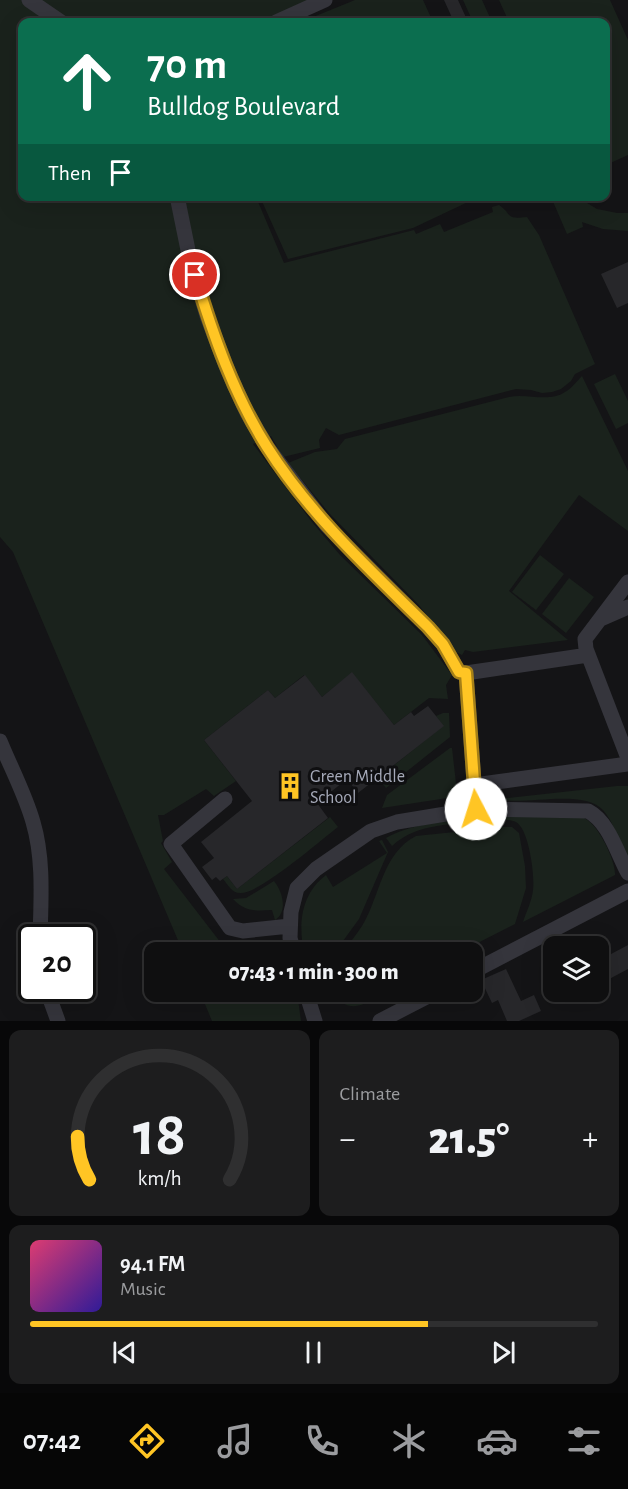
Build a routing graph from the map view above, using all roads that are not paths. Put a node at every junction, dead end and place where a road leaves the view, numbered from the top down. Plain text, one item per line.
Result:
1 (29, 0) edge
2 (325, 0) edge
3 (55, 18) edge
4 (285, 18) edge
5 (178, 201) edge
6 (628, 582) edge
7 (628, 607) edge
8 (598, 620) junction
9 (588, 655) junction
10 (462, 672) junction
11 (0, 741) edge
12 (628, 758) edge
13 (628, 764) edge
14 (474, 785) junction
15 (225, 799) dead end
16 (476, 809) junction
17 (628, 873) edge
18 (628, 891) edge
19 (40, 924) edge
20 (291, 926) junction
21 (291, 942) edge
22 (483, 966) edge
23 (51, 1002) edge
24 (309, 1002) edge
25 (417, 1002) edge
26 (58, 1021) edge
27 (315, 1021) edge
28 (380, 1021) edge

1 - 3 street
2 - 4 street
5 - 10 street
6 - 8 street
7 - 8 street
8 - 9 street
9 - 10 street
9 - 12 street
10 - 14 street
11 - 19 street
13 - 14 street
14 - 16 street
15 - 20 street
16 - 17 street
16 - 20 street
18 - 22 street
20 - 21 street
23 - 26 street
24 - 27 street
25 - 28 street

